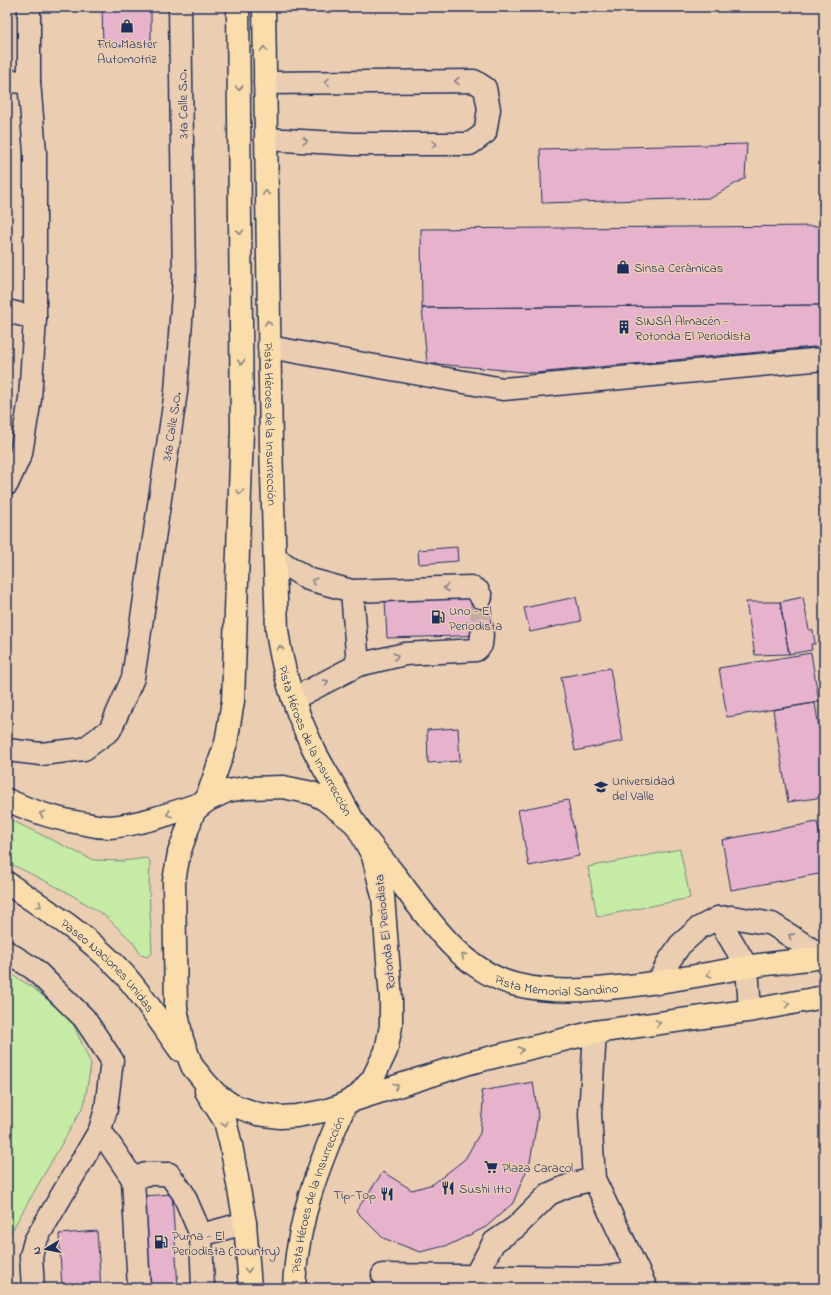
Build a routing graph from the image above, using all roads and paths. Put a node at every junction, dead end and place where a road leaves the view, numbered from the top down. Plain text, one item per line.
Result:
1 (29, 7) edge
2 (180, 7) edge
3 (238, 7) edge
4 (264, 7) edge
5 (7, 81) edge
6 (29, 82) junction
7 (265, 83) junction
8 (266, 139) junction
9 (7, 311) edge
10 (35, 318) junction
11 (269, 347) junction
12 (824, 359) edge
13 (7, 484) edge
14 (275, 558) junction
15 (352, 591) junction
16 (481, 597) dead end
17 (482, 635) tunnel mouth
18 (358, 665) junction
19 (294, 700) junction
20 (7, 750) edge
21 (7, 800) edge
22 (206, 801) junction
23 (356, 824) junction
24 (7, 882) edge
25 (718, 918) junction
26 (7, 952) edge
27 (824, 957) edge
28 (747, 967) junction
29 (658, 983) junction
30 (824, 997) edge
31 (750, 1010) junction
32 (595, 1032) junction
33 (192, 1066) junction
34 (346, 1103) junction
35 (100, 1130) junction
36 (133, 1179) junction
37 (594, 1179) junction
38 (245, 1223) junction
39 (201, 1235) junction
40 (383, 1275) dead end
41 (475, 1276) junction
42 (642, 1280) edge
43 (33, 1288) edge
44 (139, 1288) edge
45 (203, 1288) edge
46 (250, 1288) edge
47 (294, 1288) edge

1 - 6 street
2 - 20 street, 31a Calle S.O.
3 -> 22 main road
7 -> 4 main road, Pista Héroes de la Insurrección
5 - 6 street
6 - 10 street
7 - 8 main road, Pista Héroes de la Insurrección
8 -> 7 street
11 -> 8 main road, Pista Héroes de la Insurrección
9 - 10 street
10 - 13 street
11 - 12 street
11 - 14 main road, Pista Héroes de la Insurrección
15 -> 14 street
19 -> 14 main road, Pista Héroes de la Insurrección
16 -> 15 street
15 - 18 street
18 -> 17 street
19 -> 18 street
19 - 23 main road, Pista Héroes de la Insurrección
22 -> 21 main road
22 - 23 main road, Rotonda El Periodista
22 - 33 main road, Rotonda El Periodista
29 -> 23 main road, Pista Memorial Sandino
23 - 34 main road, Rotonda El Periodista
24 -> 33 main road, Paseo Naciones Unidas
27 -> 25 street
25 - 28 street
25 - 29 street
26 - 35 street
27 - 28 main road, Pista Memorial Sandino
28 -> 29 main road, Pista Memorial Sandino
28 - 31 street
31 -> 30 main road
32 -> 31 main road
34 -> 32 main road
32 - 37 street
33 - 34 main road, Rotonda El Periodista
33 -> 38 main road
34 - 47 main road, Pista Héroes de la Insurrección
35 - 36 street
35 - 43 street
36 - 39 street
36 - 44 street
37 - 41 street
37 - 42 street
38 - 39 street
38 -> 46 main road
39 - 45 street
40 - 41 street
41 - 42 street

